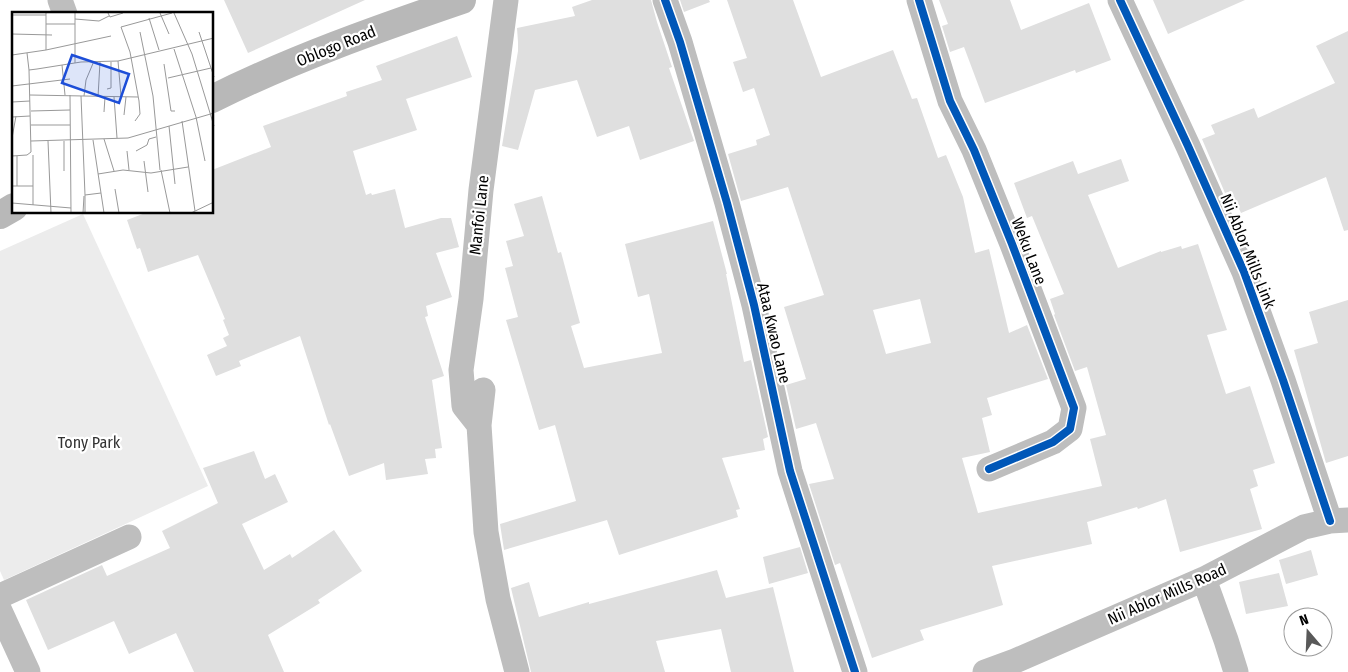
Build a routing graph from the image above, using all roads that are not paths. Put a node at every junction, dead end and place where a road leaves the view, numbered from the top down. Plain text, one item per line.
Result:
1 (60, 0) edge
2 (462, 0) edge
3 (506, 0) edge
4 (665, 0) edge
5 (919, 0) edge
6 (1120, 0) edge
7 (64, 12) edge
8 (214, 98) edge
9 (12, 208) edge
10 (0, 215) edge
11 (483, 390) dead end
12 (479, 425) junction
13 (990, 469) dead end
14 (1339, 520) edge
15 (129, 537) dead end
16 (1204, 579) junction
17 (0, 596) edge
18 (0, 611) edge
19 (1016, 667) edge
20 (28, 672) edge
21 (517, 672) edge
22 (855, 672) edge
23 (985, 672) edge
24 (1236, 672) edge

1 - 7 street
2 - 8 main road, Oblogo Road
3 - 12 street, Manfoi Lane
4 - 22 street, Ataa Kwao Lane
5 - 13 street, Weku Lane
6 - 14 street, Nii Ablor Mills Link
9 - 10 main road
11 - 12 street
12 - 21 street
14 - 16 street, Nii Ablor Mills Road
15 - 17 street
16 - 19 street, Nii Ablor Mills Road
16 - 24 street
18 - 20 street
19 - 23 street, Nii Ablor Mills Road

